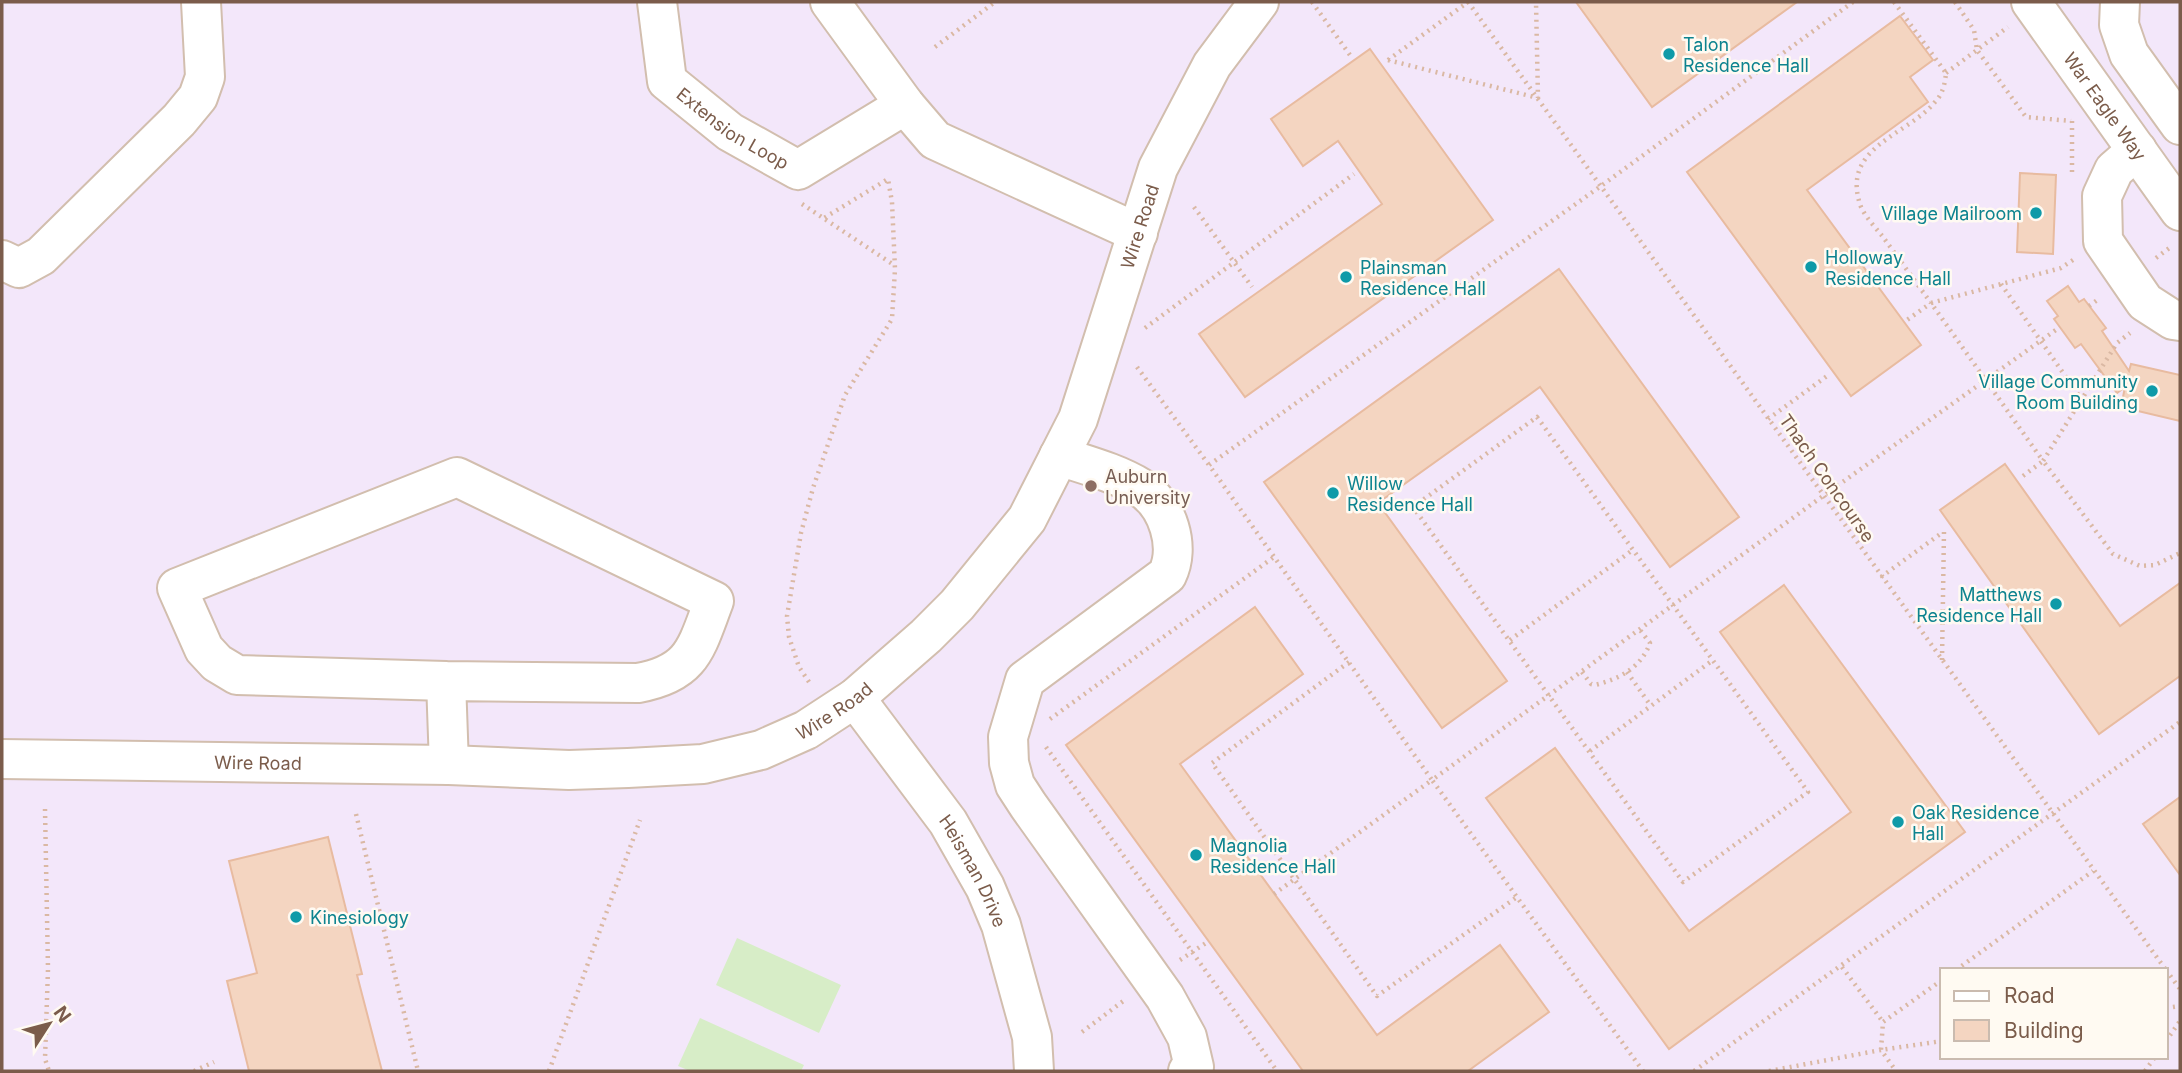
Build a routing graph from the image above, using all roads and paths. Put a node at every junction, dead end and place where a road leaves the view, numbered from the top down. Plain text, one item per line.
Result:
1 (201, 2) edge
2 (657, 2) edge
3 (830, 2) edge
4 (995, 2) edge
5 (1259, 2) edge
6 (1312, 2) edge
7 (1469, 2) edge
8 (1536, 2) edge
9 (1853, 2) edge
10 (1895, 2) edge
11 (1955, 2) edge
12 (2120, 2) edge
13 (2021, 13) edge
14 (935, 47) dead end
15 (1977, 50) junction
16 (1350, 55) dead end
17 (1946, 72) junction
18 (1538, 98) junction
19 (905, 105) junction
20 (2073, 111) dead end
21 (2072, 121) junction
22 (2180, 125) edge
23 (2137, 150) junction
24 (1354, 174) dead end
25 (2072, 176) dead end
26 (1601, 186) junction
27 (1194, 207) dead end
28 (824, 218) dead end
29 (2179, 226) edge
30 (1138, 233) junction
31 (2078, 256) dead end
32 (2, 260) edge
33 (2149, 262) dead end
34 (1234, 263) junction
35 (2001, 284) junction
36 (1252, 287) dead end
37 (1931, 303) junction
38 (1907, 320) dead end
39 (2180, 321) edge
40 (2060, 327) dead end
41 (1145, 328) dead end
42 (2131, 333) dead end
43 (2040, 341) junction
44 (1137, 367) dead end
45 (1826, 376) dead end
46 (1985, 380) junction
47 (2082, 400) junction
48 (1768, 419) junction
49 (1059, 456) junction
50 (2043, 461) junction
51 (1209, 465) junction
52 (2023, 475) dead end
53 (1823, 496) junction
54 (1633, 549) junction
55 (2180, 553) edge
56 (1274, 557) junction
57 (1881, 577) junction
58 (1674, 605) junction
59 (1640, 630) junction
60 (1510, 640) junction
61 (1713, 660) junction
62 (1942, 662) junction
63 (1349, 663) junction
64 (1582, 672) junction
65 (1627, 672) junction
66 (446, 681) junction
67 (809, 682) dead end
68 (1550, 695) junction
69 (855, 698) junction
70 (1651, 706) junction
71 (2180, 722) edge
72 (1045, 723) dead end
73 (1042, 742) dead end
74 (1590, 751) junction
75 (2, 759) edge
76 (449, 765) junction
77 (1433, 780) junction
78 (45, 809) dead end
79 (356, 814) dead end
80 (2053, 815) junction
81 (640, 820) dead end
82 (2093, 871) junction
83 (1295, 879) junction
84 (1274, 894) dead end
85 (1517, 897) junction
86 (1209, 941) dead end
87 (1192, 953) junction
88 (1176, 963) dead end
89 (1842, 967) junction
90 (1959, 968) edge
91 (2165, 968) edge
92 (2168, 973) edge
93 (1940, 981) edge
94 (2180, 989) edge
95 (1136, 992) dead end
96 (2180, 1021) edge
97 (1883, 1022) junction
98 (1082, 1032) dead end
99 (2168, 1038) edge
100 (1940, 1041) edge
101 (1881, 1050) junction
102 (214, 1062) dead end
103 (49, 1071) edge
104 (194, 1071) edge
105 (418, 1071) edge
106 (549, 1071) edge
107 (1034, 1071) edge
108 (1188, 1071) edge
109 (1277, 1071) edge
110 (1643, 1071) edge
111 (1694, 1071) edge
112 (1769, 1071) edge
113 (1896, 1071) edge

1 - 32 street
2 - 19 street, Extension Loop
3 - 19 street
4 - 14 path
5 - 30 street, Wire Road
6 - 16 path
7 - 18 path, Thach Concourse
7 - 18 path
8 - 18 path
9 - 26 path
10 - 17 path
11 - 15 path
12 - 22 street
13 - 15 path
13 - 23 street, War Eagle Way
15 - 17 path
15 - 21 path
17 - 37 path
18 - 26 path, Thach Concourse
19 - 30 street
20 - 21 path
21 - 25 path
23 - 29 street, War Eagle Way
23 - 39 street
24 - 34 path
26 - 48 path, Thach Concourse
26 - 51 path
27 - 34 path
28 - 67 path
29 - 33 path
30 - 49 street, Wire Road
31 - 35 path
34 - 36 path
34 - 41 path
35 - 37 path
35 - 43 path
37 - 38 path
37 - 46 path
40 - 43 path
42 - 47 path
43 - 46 path
43 - 47 path
44 - 51 path
45 - 48 path
46 - 50 path
46 - 53 path
47 - 50 path
48 - 53 path, Thach Concourse
49 - 69 street, Wire Road
49 - 108 street
50 - 52 path
50 - 55 path
51 - 56 path
53 - 57 path, Thach Concourse
53 - 58 path
54 - 58 path
54 - 60 path
54 - 60 path
56 - 63 path
56 - 72 path
57 - 62 path, Thach Concourse
57 - 62 path
58 - 59 path
58 - 61 path
59 - 64 path
59 - 65 path
60 - 68 path
61 - 70 path
61 - 74 path
62 - 80 path, Thach Concourse
63 - 77 path
63 - 83 path
64 - 65 path
64 - 68 path
65 - 70 path
66 - 66 street
66 - 76 street
68 - 74 path
68 - 77 path
69 - 76 street, Wire Road
69 - 107 street, Heisman Drive
70 - 74 path
71 - 80 path
73 - 87 path
75 - 76 street, Wire Road
77 - 83 path
77 - 85 path
78 - 103 path
79 - 105 path
80 - 82 path, Thach Concourse
80 - 89 path
81 - 106 path
82 - 90 path
82 - 91 path, Thach Concourse
83 - 84 path
83 - 85 path
85 - 110 path
86 - 87 path
87 - 88 path
87 - 109 path
89 - 97 path
89 - 111 path
92 - 94 path, Thach Concourse
93 - 97 path
95 - 98 path
96 - 99 path
97 - 101 path
100 - 101 path
101 - 112 path
101 - 113 path
102 - 104 path

